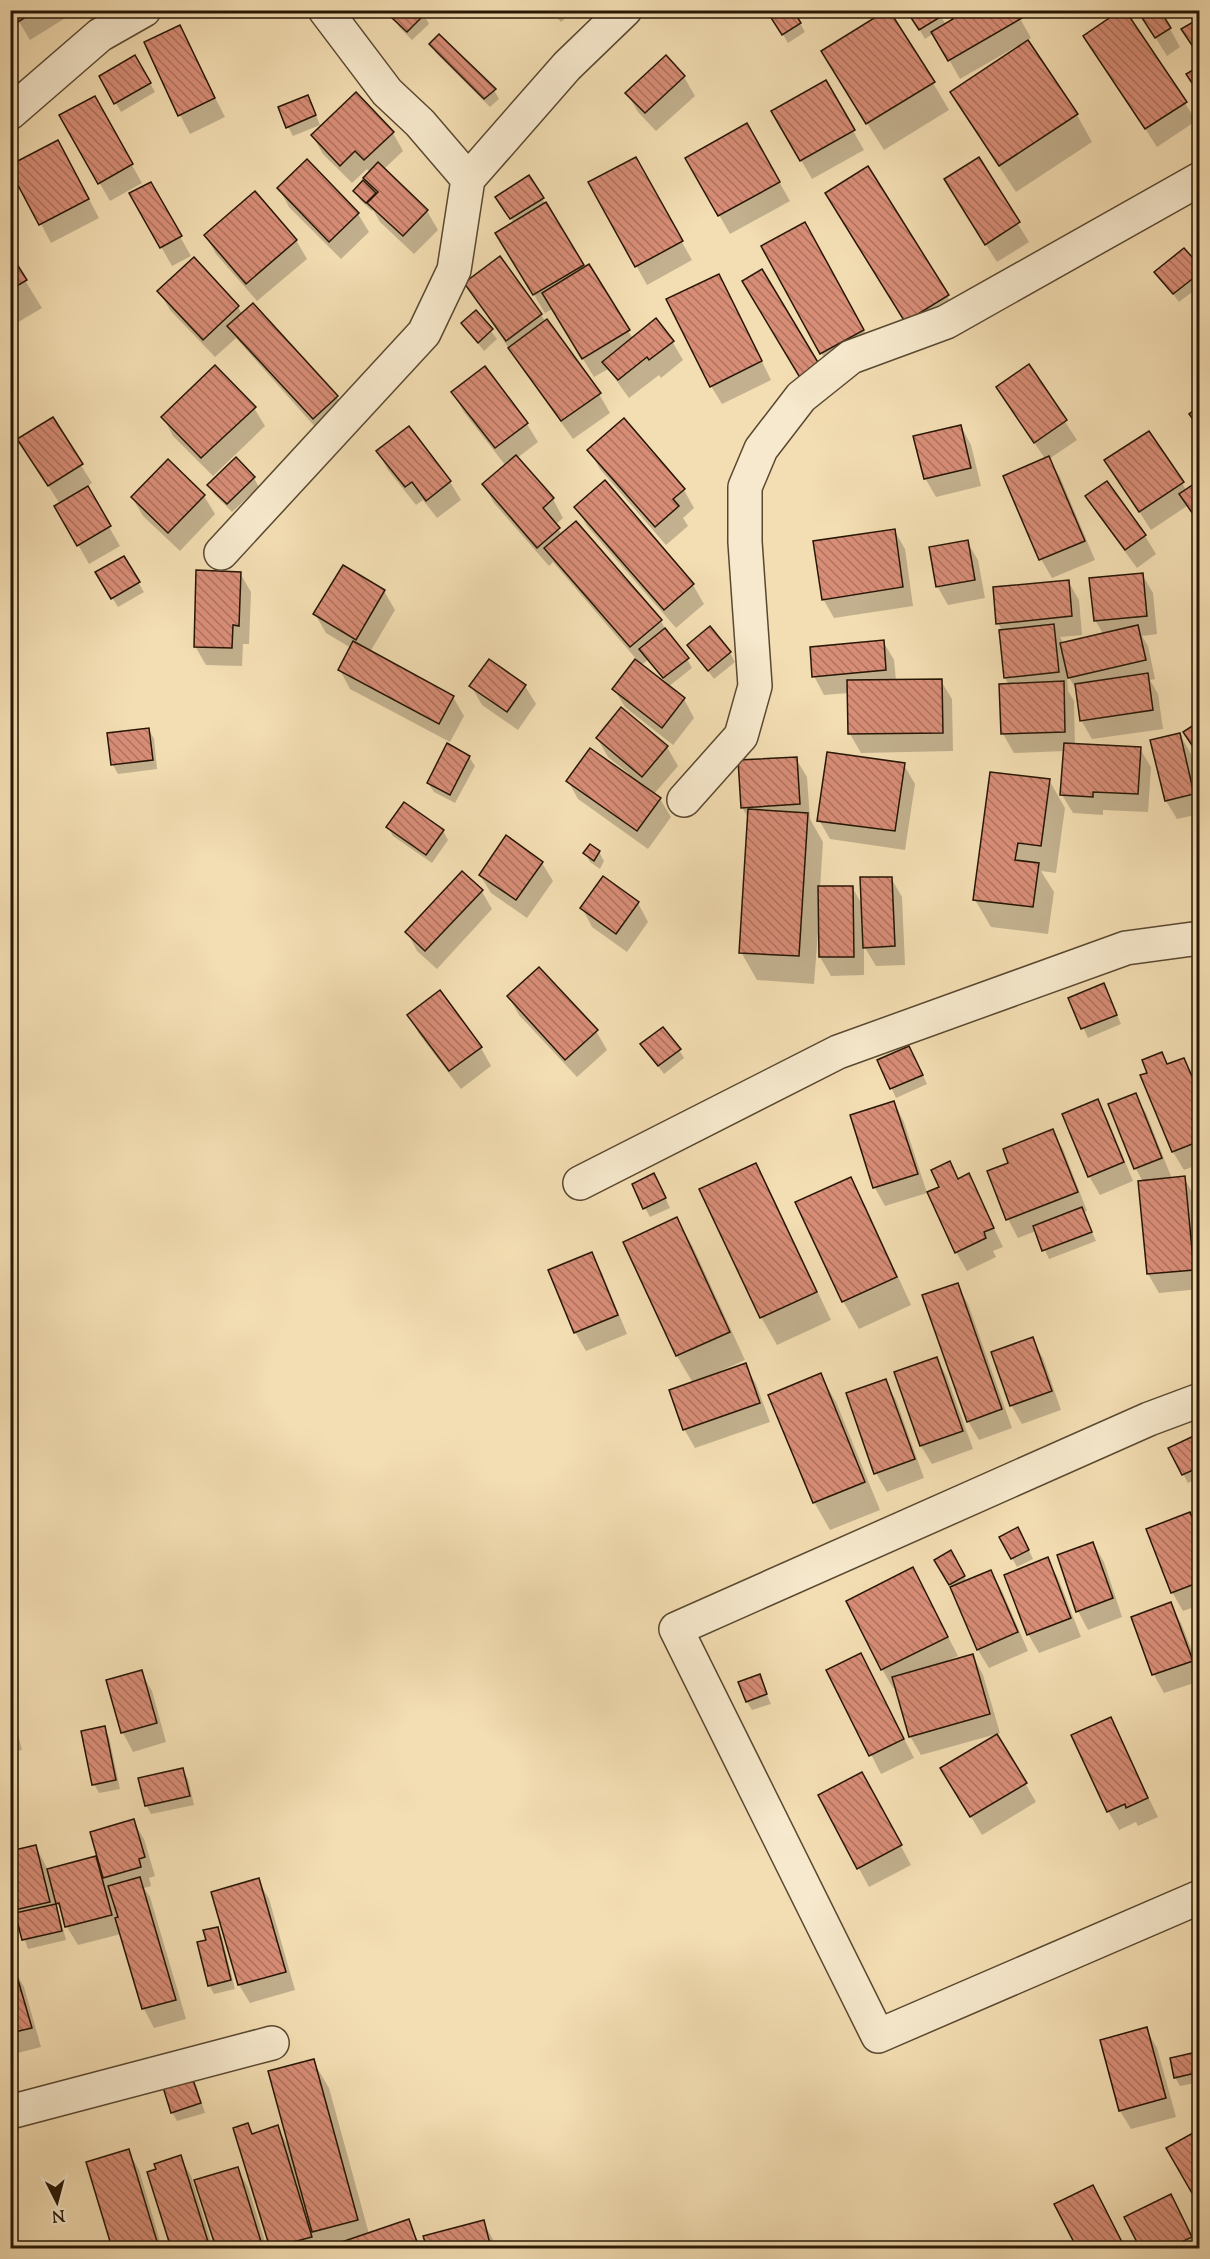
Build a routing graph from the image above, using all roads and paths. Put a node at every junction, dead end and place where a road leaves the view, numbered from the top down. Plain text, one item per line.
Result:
1 (144, 10) edge
2 (325, 10) edge
3 (625, 10) edge
4 (10, 113) edge
5 (468, 179) junction
6 (1200, 179) edge
7 (221, 553) dead end
8 (684, 800) dead end
9 (1200, 938) edge
10 (580, 1183) dead end
11 (1200, 1401) edge
12 (1200, 1897) edge
13 (272, 2043) dead end
14 (10, 2112) edge

1 - 4 street
2 - 5 street
3 - 5 street
5 - 7 street
6 - 8 street
9 - 10 street
11 - 12 street
13 - 14 street

